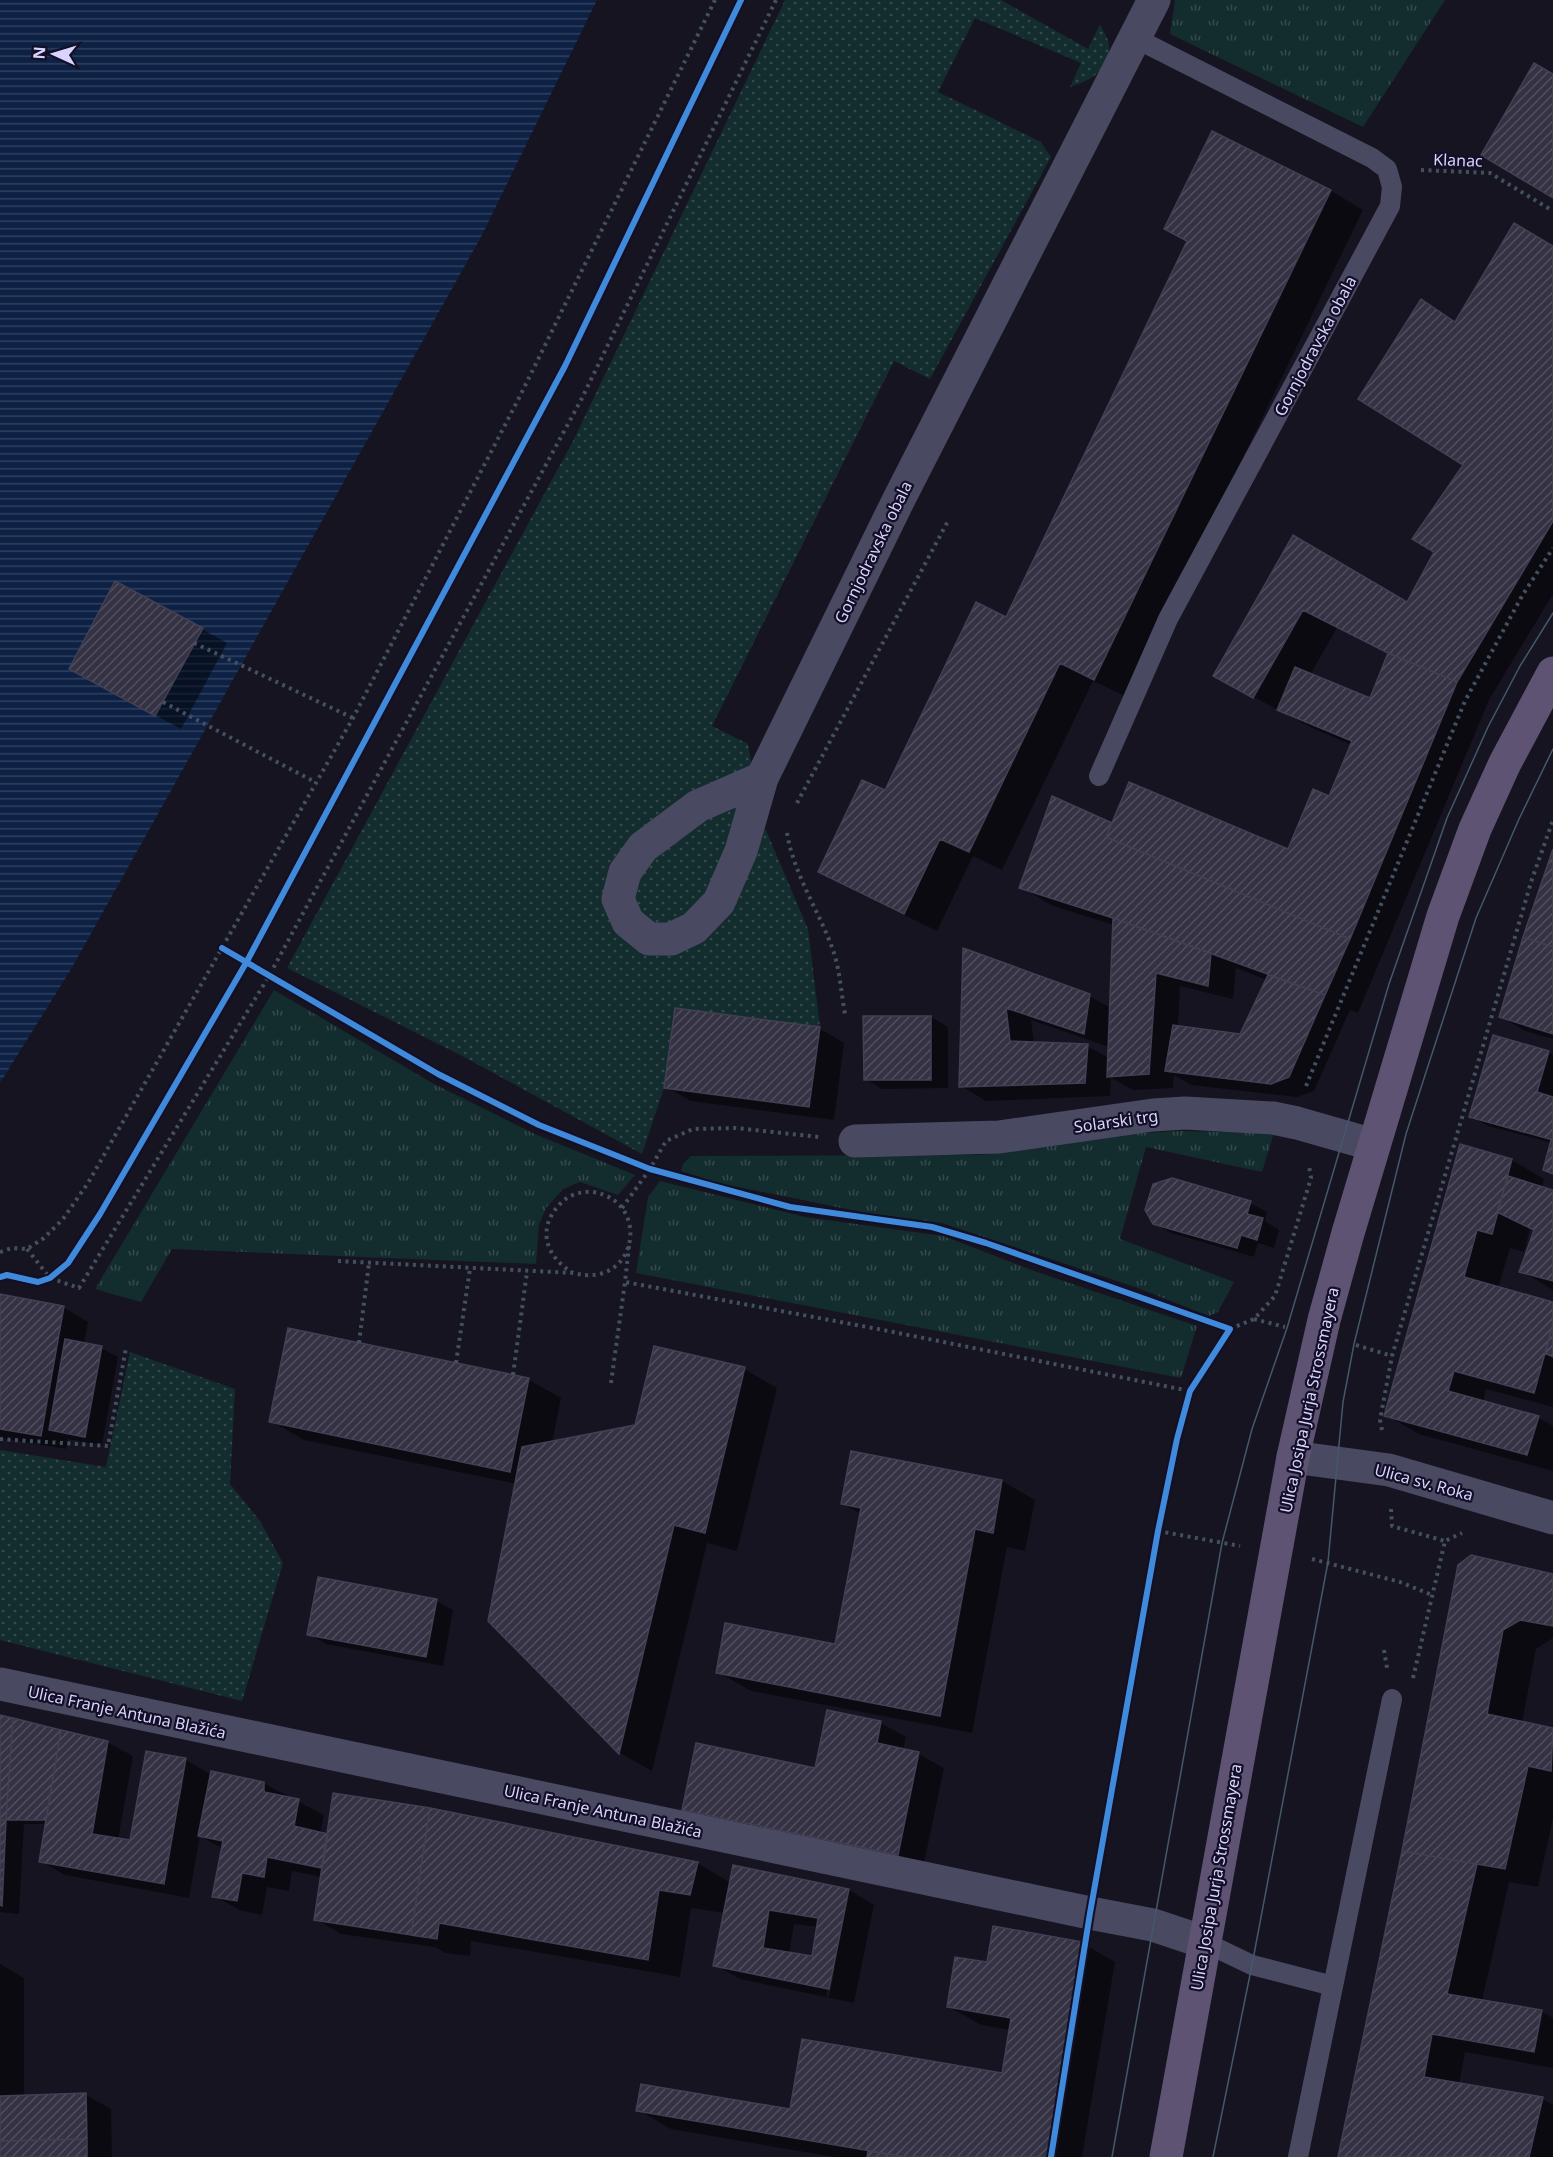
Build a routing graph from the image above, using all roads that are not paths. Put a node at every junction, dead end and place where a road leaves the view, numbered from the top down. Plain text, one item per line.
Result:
1 (1154, 0) edge
2 (1135, 38) junction
3 (1553, 673) edge
4 (1100, 776) dead end
5 (762, 778) junction
6 (855, 1141) road end
7 (1374, 1144) junction
8 (1293, 1457) junction
9 (1553, 1518) edge
10 (0, 1684) edge
11 (1392, 1699) dead end
12 (1204, 1942) junction
13 (1333, 1986) junction
14 (1166, 2157) edge
15 (1298, 2157) edge

1 - 2 street, Gornjodravska obala
2 - 4 lane, Gornjodravska obala
2 - 5 street, Gornjodravska obala
3 - 7 main road, Ulica Josipa Jurja Strossmayera
5 - 5 street, Gornjodravska obala
6 - 7 street, Solarski trg
7 - 8 main road, Ulica Josipa Jurja Strossmayera
8 - 9 street, Ulica sv. Roka
8 - 12 main road, Ulica Josipa Jurja Strossmayera
10 - 12 street, Ulica Franje Antuna Blažića
11 - 13 lane
12 - 13 lane
12 - 14 main road, Ulica Josipa Jurja Strossmayera
13 - 15 lane

